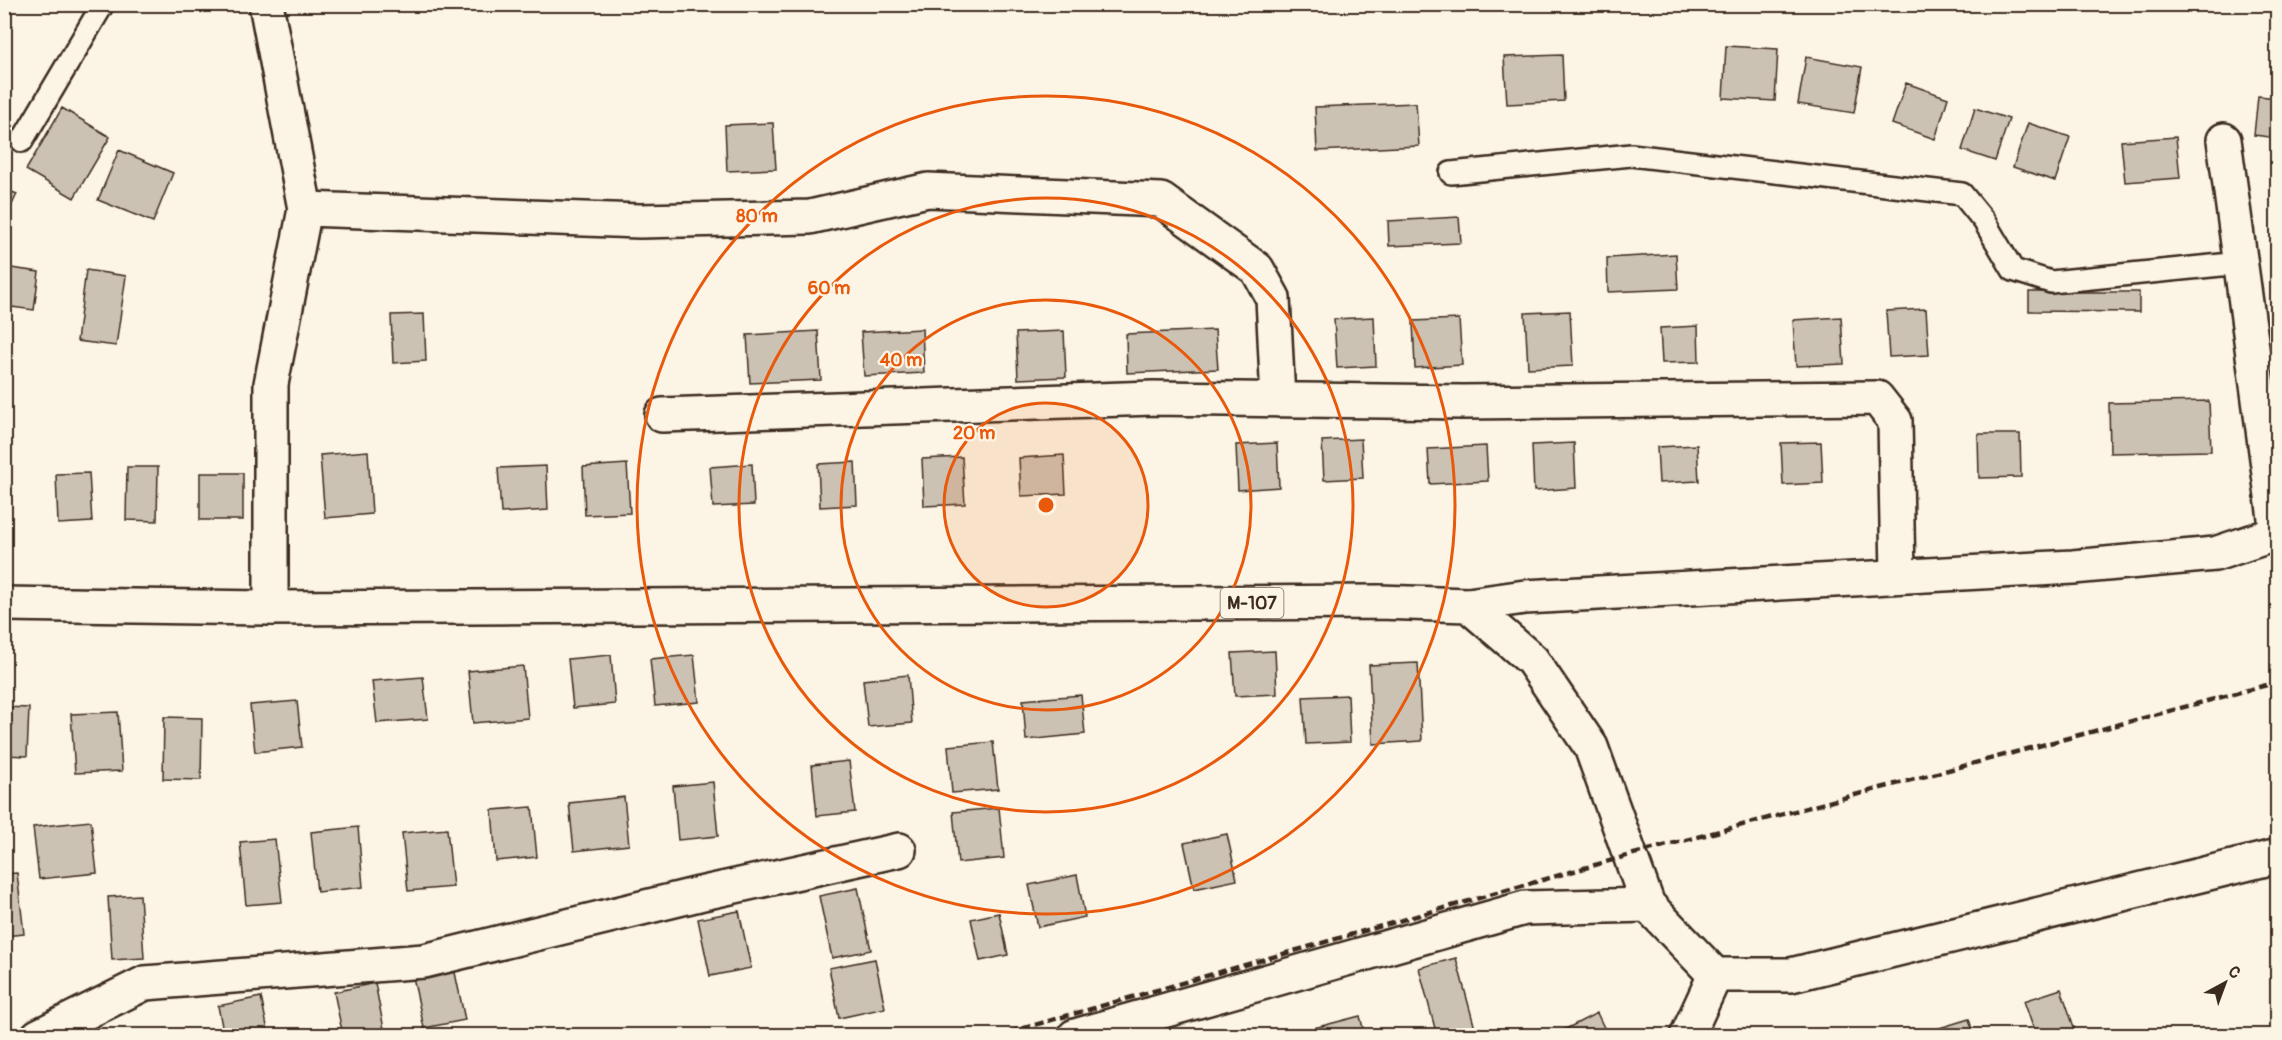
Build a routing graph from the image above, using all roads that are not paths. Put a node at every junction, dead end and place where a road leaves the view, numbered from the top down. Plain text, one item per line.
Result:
1 (103, 4) edge
2 (266, 4) edge
3 (2224, 140) dead end
4 (22, 141) dead end
5 (1451, 172) dead end
6 (305, 209) junction
7 (2241, 263) junction
8 (1278, 400) junction
9 (662, 416) dead end
10 (2277, 533) edge
11 (1898, 576) junction
12 (4, 604) edge
13 (1468, 605) junction
14 (271, 608) junction
15 (899, 850) dead end
16 (2277, 856) edge
17 (1648, 906) junction
18 (1715, 975) junction
19 (38, 1035) edge
20 (1075, 1035) edge
21 (1687, 1035) edge

1 - 4 lane
2 - 6 street
3 - 7 street
5 - 7 lane
6 - 8 street
6 - 14 street
7 - 10 street
8 - 9 street
8 - 11 street
10 - 11 street
11 - 13 street
12 - 14 street, М-107
13 - 14 street, М-107
13 - 17 street
15 - 19 street
16 - 18 street
17 - 18 street
17 - 20 street
18 - 21 street

